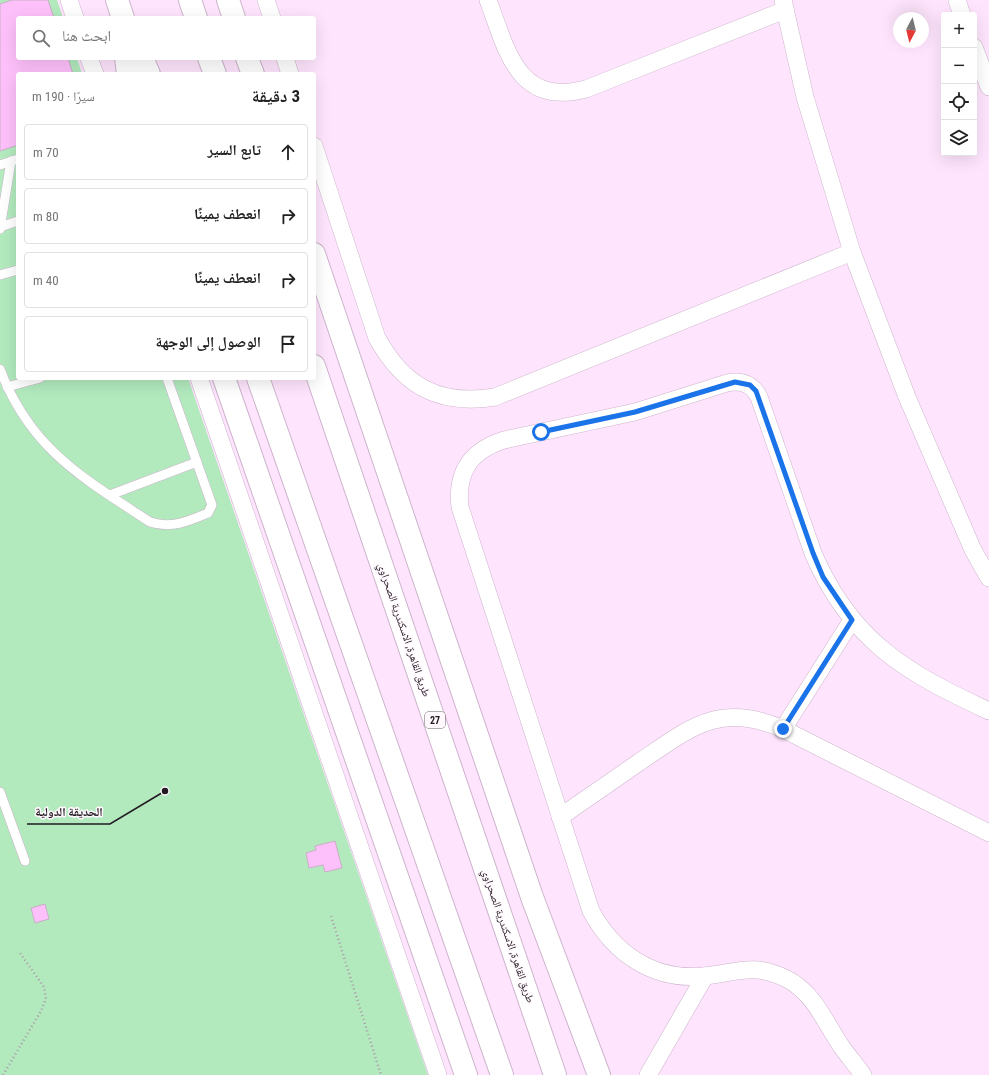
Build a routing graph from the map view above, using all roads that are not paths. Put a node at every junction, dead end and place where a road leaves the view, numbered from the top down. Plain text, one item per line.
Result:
1 (69, 0) edge
2 (117, 0) edge
3 (190, 0) edge
4 (228, 0) edge
5 (266, 0) edge
6 (488, 0) edge
7 (957, 0) edge
8 (784, 5) edge
9 (961, 12) edge
10 (75, 16) edge
11 (122, 16) edge
12 (195, 16) edge
13 (233, 16) edge
14 (271, 16) edge
15 (974, 48) edge
16 (90, 60) edge
17 (126, 60) edge
18 (143, 60) edge
19 (210, 60) edge
20 (248, 60) edge
21 (286, 60) edge
22 (93, 72) edge
23 (128, 72) edge
24 (148, 72) edge
25 (214, 72) edge
26 (252, 72) edge
27 (289, 72) edge
28 (989, 87) edge
29 (316, 152) edge
30 (15, 160) edge
31 (0, 165) edge
32 (16, 222) edge
33 (0, 228) edge
34 (852, 252) junction
35 (316, 260) edge
36 (16, 271) edge
37 (0, 275) edge
38 (0, 369) edge
39 (316, 372) edge
40 (33, 380) edge
41 (168, 380) edge
42 (200, 380) edge
43 (225, 380) edge
44 (259, 380) edge
45 (7, 387) junction
46 (197, 462) junction
47 (110, 495) junction
48 (989, 578) edge
49 (852, 620) junction
50 (989, 711) edge
51 (783, 729) junction
52 (0, 792) edge
53 (560, 817) junction
54 (989, 833) edge
55 (25, 861) dead end
56 (705, 976) junction
57 (438, 1075) edge
58 (466, 1075) edge
59 (502, 1075) edge
60 (555, 1075) edge
61 (599, 1075) edge
62 (648, 1075) edge
63 (863, 1075) edge

1 - 10 street
2 - 11 highway
3 - 12 highway
4 - 13 highway
5 - 14 street
6 - 8 street
7 - 9 street
8 - 34 street
15 - 28 street
16 - 22 street
17 - 23 highway
18 - 24 highway
19 - 25 highway
20 - 26 highway
21 - 27 street
29 - 34 street
30 - 31 lane
30 - 33 lane
32 - 33 lane
34 - 48 street
35 - 61 highway
36 - 37 lane
38 - 45 lane
39 - 60 highway, طريق القاهرة, الاسكندرية الصحراوي / 27
40 - 45 lane
41 - 46 lane
42 - 57 street
43 - 58 highway
44 - 59 highway
45 - 47 lane
46 - 47 lane
46 - 47 lane
49 - 50 street
49 - 51 street
49 - 53 street
51 - 53 street
51 - 54 street
52 - 55 lane
53 - 56 street
56 - 62 street
56 - 63 street

